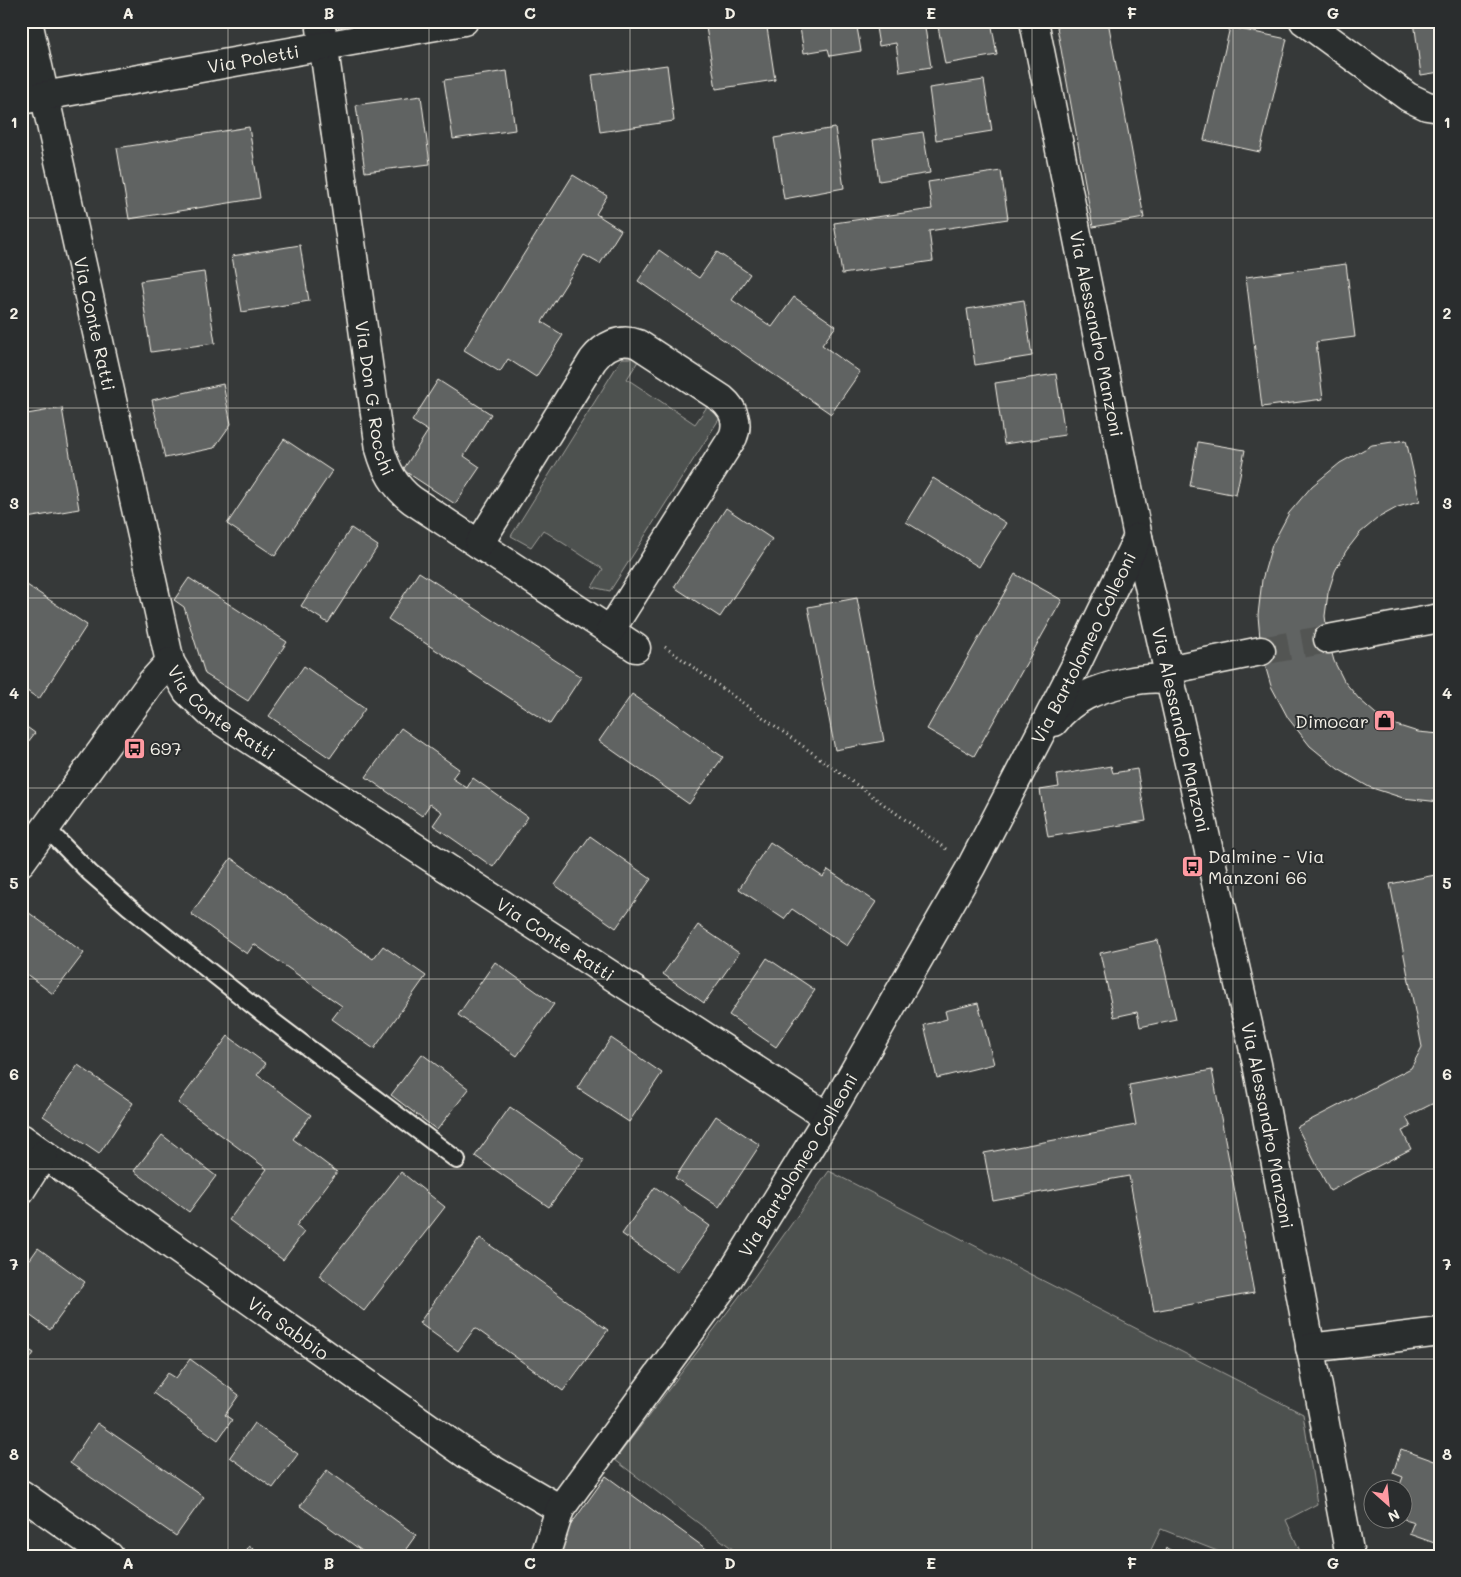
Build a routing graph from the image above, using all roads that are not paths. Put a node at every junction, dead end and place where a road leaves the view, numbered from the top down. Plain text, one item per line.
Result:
1 (28, 21) edge
2 (464, 21) edge
3 (1034, 21) edge
4 (1304, 21) edge
5 (322, 33) edge
6 (33, 99) edge
7 (1440, 108) edge
8 (1138, 537) junction
9 (478, 544) junction
10 (1440, 618) edge
11 (610, 631) junction
12 (1328, 639) tunnel mouth
13 (636, 648) road end
14 (1261, 651) tunnel mouth
15 (170, 662) junction
16 (1168, 675) junction
17 (1028, 758) junction
18 (46, 828) junction
19 (21, 862) edge
20 (828, 1117) junction
21 (21, 1138) edge
22 (44, 1154) junction
23 (457, 1160) dead end
24 (21, 1190) edge
25 (1440, 1332) edge
26 (1310, 1348) junction
27 (21, 1494) edge
28 (560, 1509) junction
29 (109, 1556) edge
30 (545, 1556) edge
31 (1350, 1556) edge

1 - 6 street, Via Conte Ratti
2 - 5 street, Via Poletti
3 - 8 street, Via Alessandro Manzoni
4 - 7 street
5 - 6 street, Via Poletti
5 - 9 street, Via Don G. Rocchi
6 - 15 street, Via Conte Ratti
8 - 16 street, Via Alessandro Manzoni
8 - 17 street, Via Bartolomeo Colleoni
9 - 11 street, Via Don G. Rocchi
9 - 11 street
10 - 12 street
11 - 13 street, Via Don G. Rocchi
14 - 16 street, Via Bartolomeo Colleoni
15 - 18 street
15 - 20 street, Via Conte Ratti
16 - 17 street, Via Bartolomeo Colleoni
16 - 26 street, Via Alessandro Manzoni
17 - 20 street, Via Bartolomeo Colleoni
18 - 19 street
18 - 23 lane
20 - 28 street, Via Bartolomeo Colleoni
21 - 22 street, Via Sabbio
22 - 24 street
22 - 28 street, Via Sabbio
25 - 26 street
26 - 31 street, Via Alessandro Manzoni
27 - 29 street
28 - 30 street, Via Bartolomeo Colleoni

